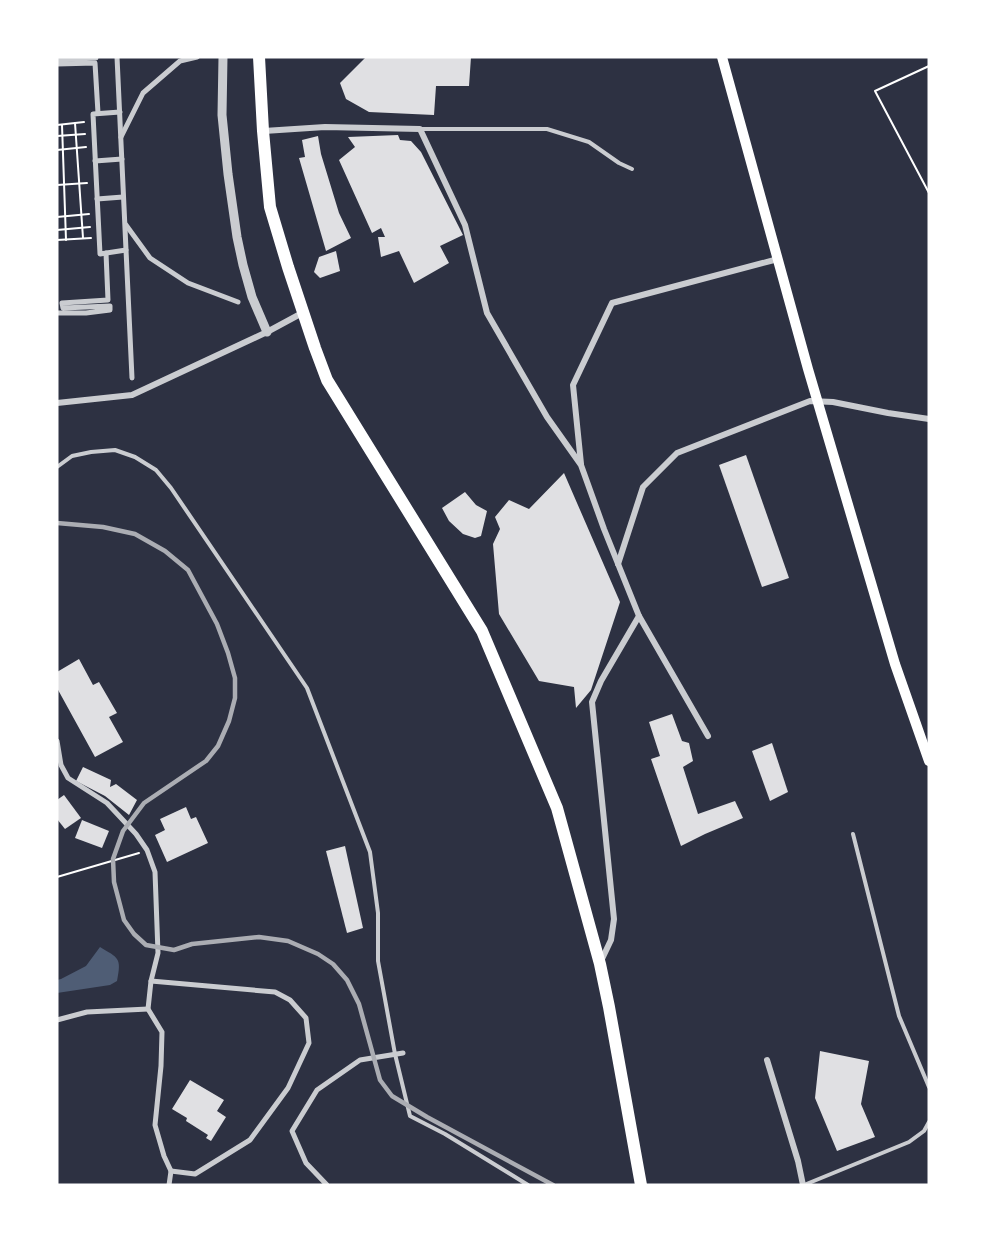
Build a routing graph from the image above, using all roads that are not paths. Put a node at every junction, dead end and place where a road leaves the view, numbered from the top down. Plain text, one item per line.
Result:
1 (96, 57) edge
2 (117, 57) edge
3 (197, 57) edge
4 (223, 57) edge
5 (259, 57) edge
6 (722, 57) edge
7 (57, 62) edge
8 (120, 112) junction
9 (98, 113) junction
10 (420, 129) junction
11 (262, 131) junction
12 (121, 138) junction
13 (122, 159) junction
14 (95, 161) junction
15 (632, 169) dead end
16 (123, 197) junction
17 (97, 199) junction
18 (125, 224) junction
19 (126, 250) junction
20 (106, 253) junction
21 (778, 259) junction
22 (238, 302) dead end
23 (304, 312) junction
24 (57, 313) edge
25 (267, 332) junction
26 (132, 378) dead end
27 (818, 402) junction
28 (57, 403) edge
29 (929, 419) edge
30 (581, 465) junction
31 (57, 467) edge
32 (618, 564) junction
33 (639, 616) junction
34 (708, 736) dead end
35 (57, 741) edge
36 (929, 761) edge
37 (853, 834) dead end
38 (600, 964) junction
39 (151, 981) junction
40 (148, 1009) junction
41 (57, 1020) edge
42 (403, 1053) dead end
43 (395, 1054) junction
44 (767, 1060) dead end
45 (929, 1087) edge
46 (929, 1122) edge
47 (927, 1130) edge
48 (171, 1171) junction
49 (169, 1185) edge
50 (327, 1185) edge
51 (528, 1185) edge
52 (641, 1185) edge
53 (804, 1185) edge

1 - 7 street
2 - 8 street
3 - 12 street
4 - 25 street
5 - 11 main road
6 - 21 main road
7 - 9 street
8 - 9 street
8 - 12 street
9 - 14 street
10 - 11 street
10 - 15 lane
10 - 30 street
11 - 23 main road
12 - 13 street
13 - 14 street
13 - 16 street
14 - 17 street
16 - 17 street
16 - 18 street
17 - 20 street
18 - 19 street
18 - 22 street
19 - 20 street
19 - 26 street
20 - 24 street
21 - 27 main road
21 - 30 street
23 - 25 street
23 - 38 main road
25 - 28 street
27 - 29 street
27 - 32 street
27 - 36 main road
30 - 32 street
31 - 43 lane
32 - 33 street
33 - 34 street
33 - 38 street
35 - 39 street
37 - 45 lane
38 - 52 main road
39 - 40 street
39 - 48 street
40 - 41 street
40 - 48 street
42 - 43 street
43 - 50 street
43 - 51 lane
44 - 53 street
46 - 47 lane
47 - 53 lane
48 - 49 street

